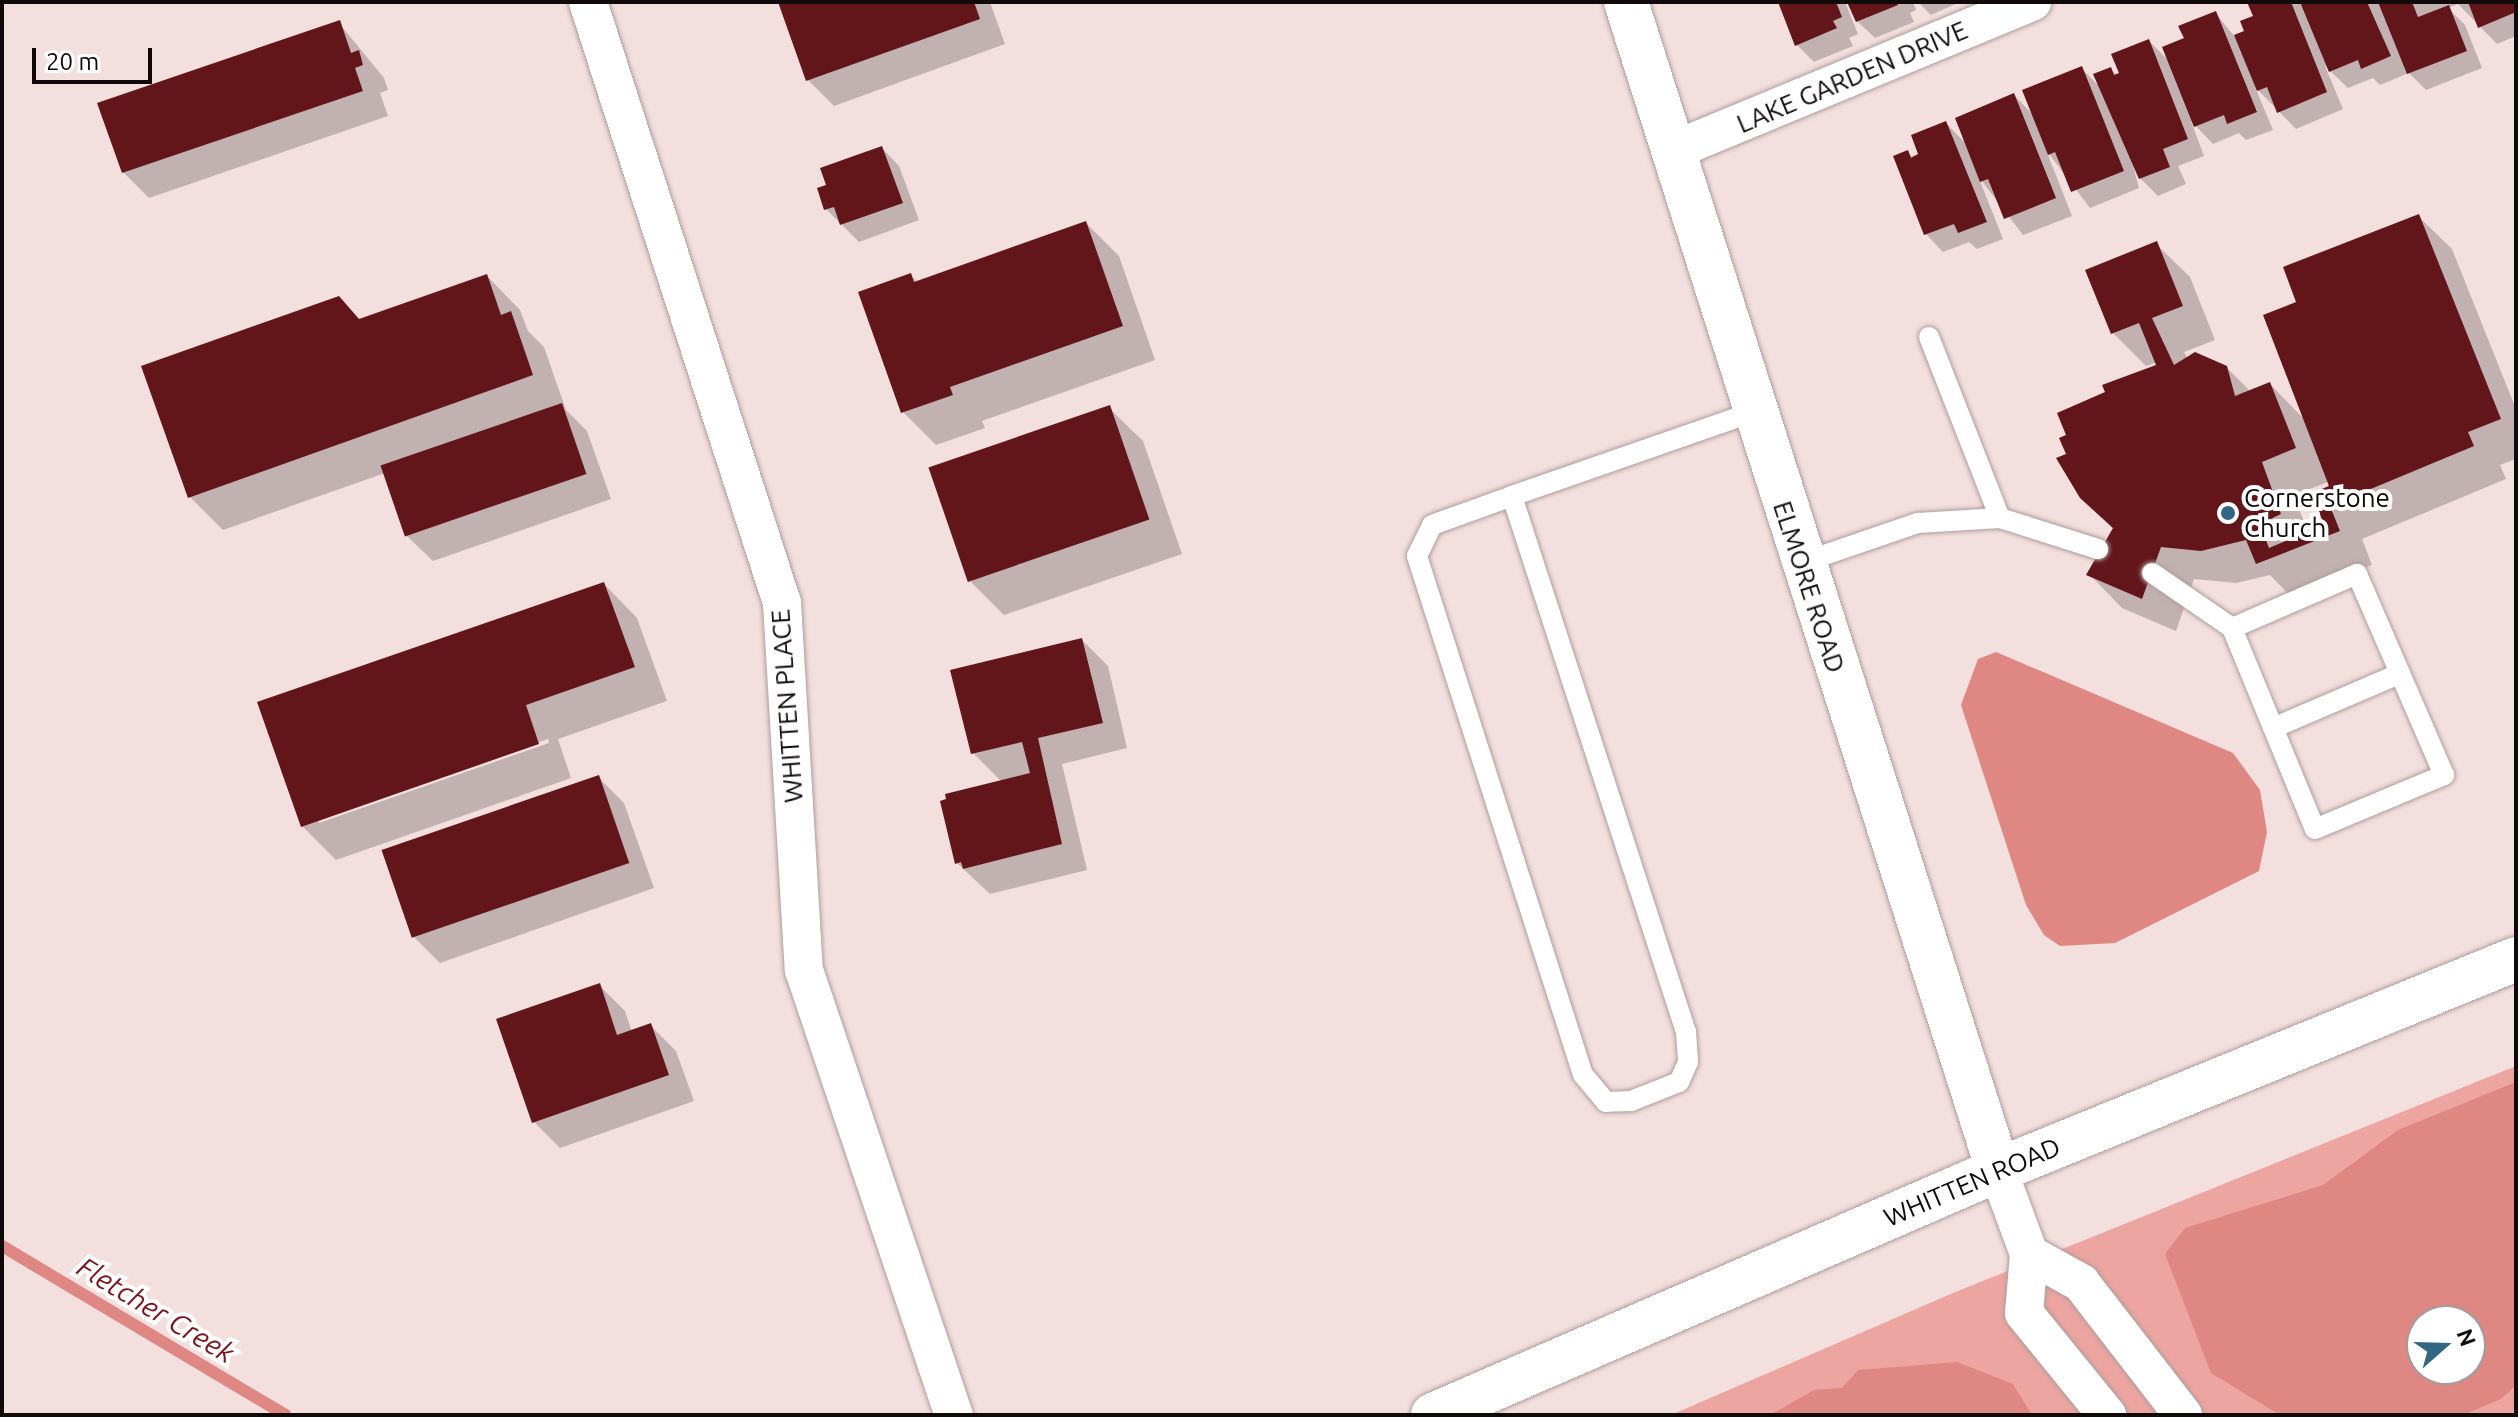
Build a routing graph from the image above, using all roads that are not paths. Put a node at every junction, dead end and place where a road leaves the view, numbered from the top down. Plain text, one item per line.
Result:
1 (588, 2) edge
2 (1626, 2) edge
3 (2032, 2) edge
4 (1672, 151) junction
5 (1929, 337) dead end
6 (1753, 412) junction
7 (1512, 496) junction
8 (2000, 518) junction
9 (2098, 549) dead end
10 (1801, 563) junction
11 (2152, 573) dead end
12 (2232, 628) junction
13 (2399, 674) junction
14 (2273, 728) junction
15 (2516, 959) edge
16 (1998, 1170) junction
17 (2029, 1254) junction
18 (954, 1415) edge
19 (1433, 1415) edge
20 (2107, 1415) edge
21 (2183, 1415) edge

1 - 18 street, WHITTEN PLACE
2 - 4 street, ELMORE ROAD
3 - 4 street, LAKE GARDEN DRIVE
4 - 6 street, ELMORE ROAD
5 - 8 lane
6 - 7 lane
6 - 10 street, ELMORE ROAD
7 - 7 lane
8 - 9 lane
8 - 10 lane
10 - 16 street, ELMORE ROAD
11 - 12 lane
12 - 13 lane
12 - 14 lane
13 - 14 lane
13 - 14 lane
15 - 16 street, WHITTEN ROAD
16 - 17 street
16 - 19 street, WHITTEN ROAD
17 - 20 street
17 - 21 street

